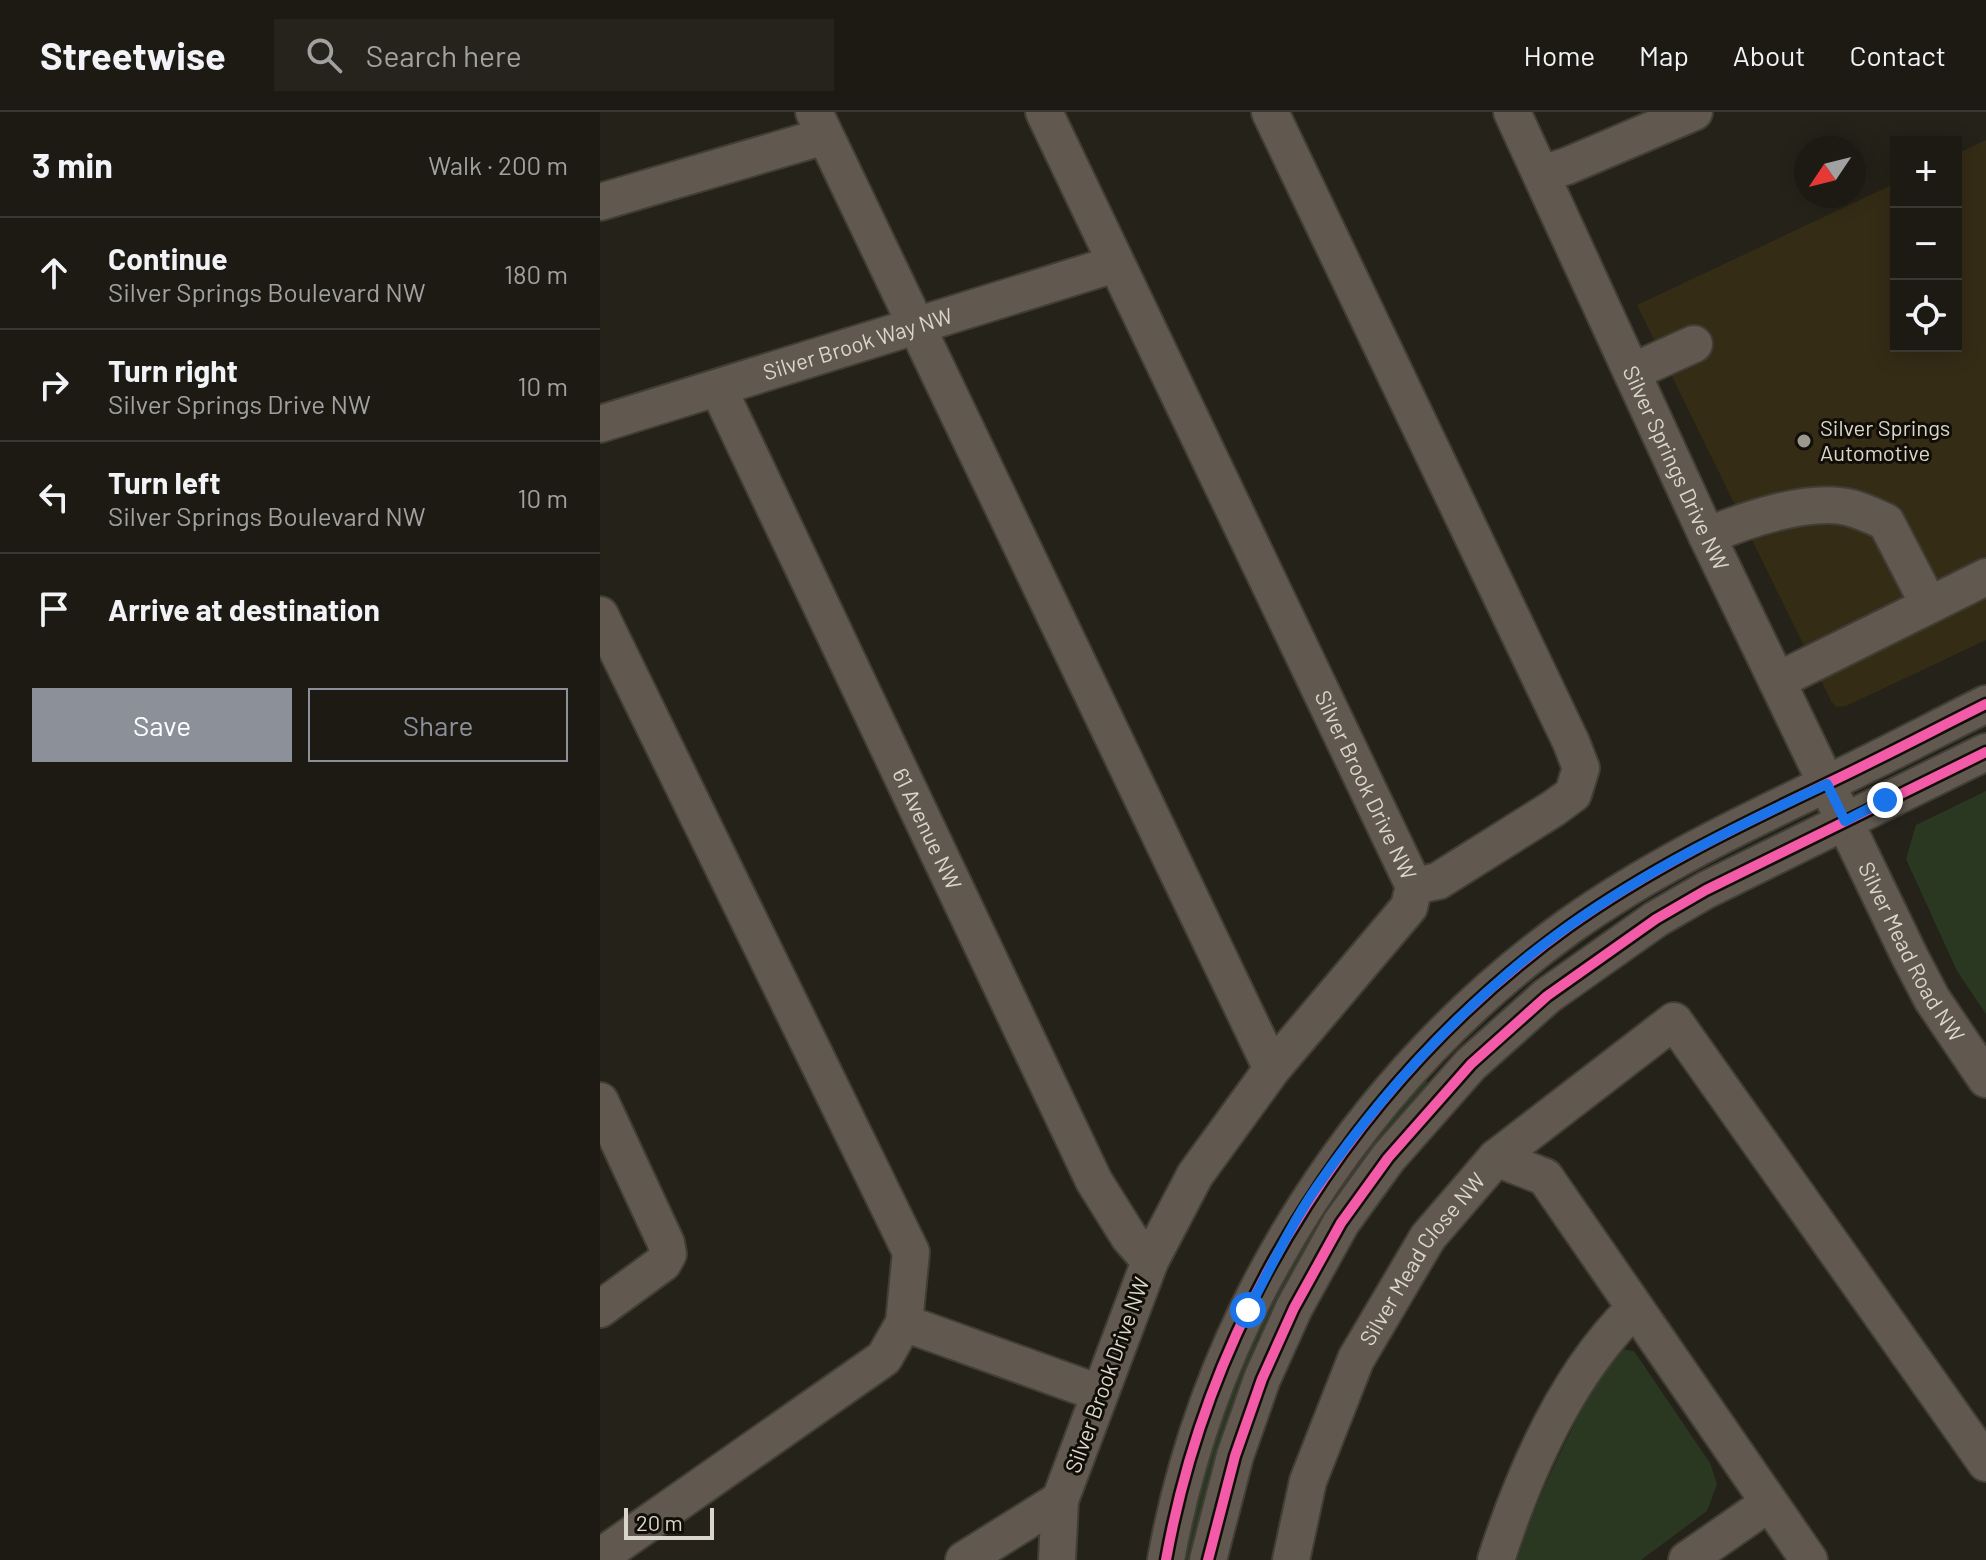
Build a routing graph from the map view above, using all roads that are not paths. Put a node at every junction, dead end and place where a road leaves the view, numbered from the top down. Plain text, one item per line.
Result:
1 (1044, 112) edge
2 (1270, 112) edge
3 (1512, 112) edge
4 (1694, 112) edge
5 (820, 124) edge
6 (1541, 174) junction
7 (600, 202) edge
8 (1115, 264) junction
9 (916, 327) junction
10 (1694, 344) dead end
11 (1632, 372) junction
12 (718, 388) junction
13 (600, 424) edge
14 (1707, 536) junction
15 (1986, 577) edge
16 (1929, 605) junction
17 (600, 615) edge
18 (1777, 681) junction
19 (1986, 704) edge
20 (1986, 752) edge
21 (1827, 784) junction
22 (1845, 821) junction
23 (1414, 886) junction
24 (1272, 1069) junction
25 (1986, 1079) edge
26 (600, 1101) edge
27 (1496, 1158) junction
28 (1150, 1261) junction
29 (600, 1309) edge
30 (1634, 1309) junction
31 (904, 1323) junction
32 (1099, 1393) junction
33 (1986, 1463) edge
34 (1060, 1500) junction
35 (1769, 1503) junction
36 (600, 1557) edge
37 (964, 1560) edge
38 (1057, 1560) edge
39 (1166, 1560) edge
40 (1208, 1560) edge
41 (1291, 1560) edge
42 (1496, 1560) edge
43 (1687, 1560) edge
44 (1809, 1560) edge

1 - 8 street, Silver Brook Drive NW
2 - 23 street
3 - 6 street, Silver Springs Drive NW
4 - 6 street
5 - 7 street
5 - 9 street
6 - 11 street, Silver Springs Drive NW
8 - 9 street, Silver Brook Way NW
8 - 23 street, Silver Brook Drive NW
9 - 12 street, Silver Brook Way NW
9 - 24 street
10 - 11 street
11 - 14 street, Silver Springs Drive NW
12 - 13 street, Silver Brook Way NW
12 - 28 street, 61 Avenue NW
14 - 16 street
14 - 18 street, Silver Springs Drive NW
15 - 16 street
16 - 18 street
17 - 31 street
18 - 21 street, Silver Springs Drive NW
19 - 21 street
20 - 22 street
21 - 22 street, Silver Springs Drive NW
21 - 39 street
22 - 25 street, Silver Mead Road NW
22 - 40 street
23 - 24 street, Silver Brook Drive NW
24 - 28 street, Silver Brook Drive NW
26 - 29 street
27 - 30 street, Silver Mead Close NW
27 - 33 street
27 - 41 street, Silver Mead Close NW
28 - 32 street, Silver Brook Drive NW
30 - 35 street, Silver Mead Close NW
30 - 42 street
31 - 32 street
31 - 36 street
32 - 34 street, Silver Brook Drive NW
34 - 37 street
34 - 38 street, Silver Brook Drive NW
35 - 43 street
35 - 44 street, Silver Mead Close NW

